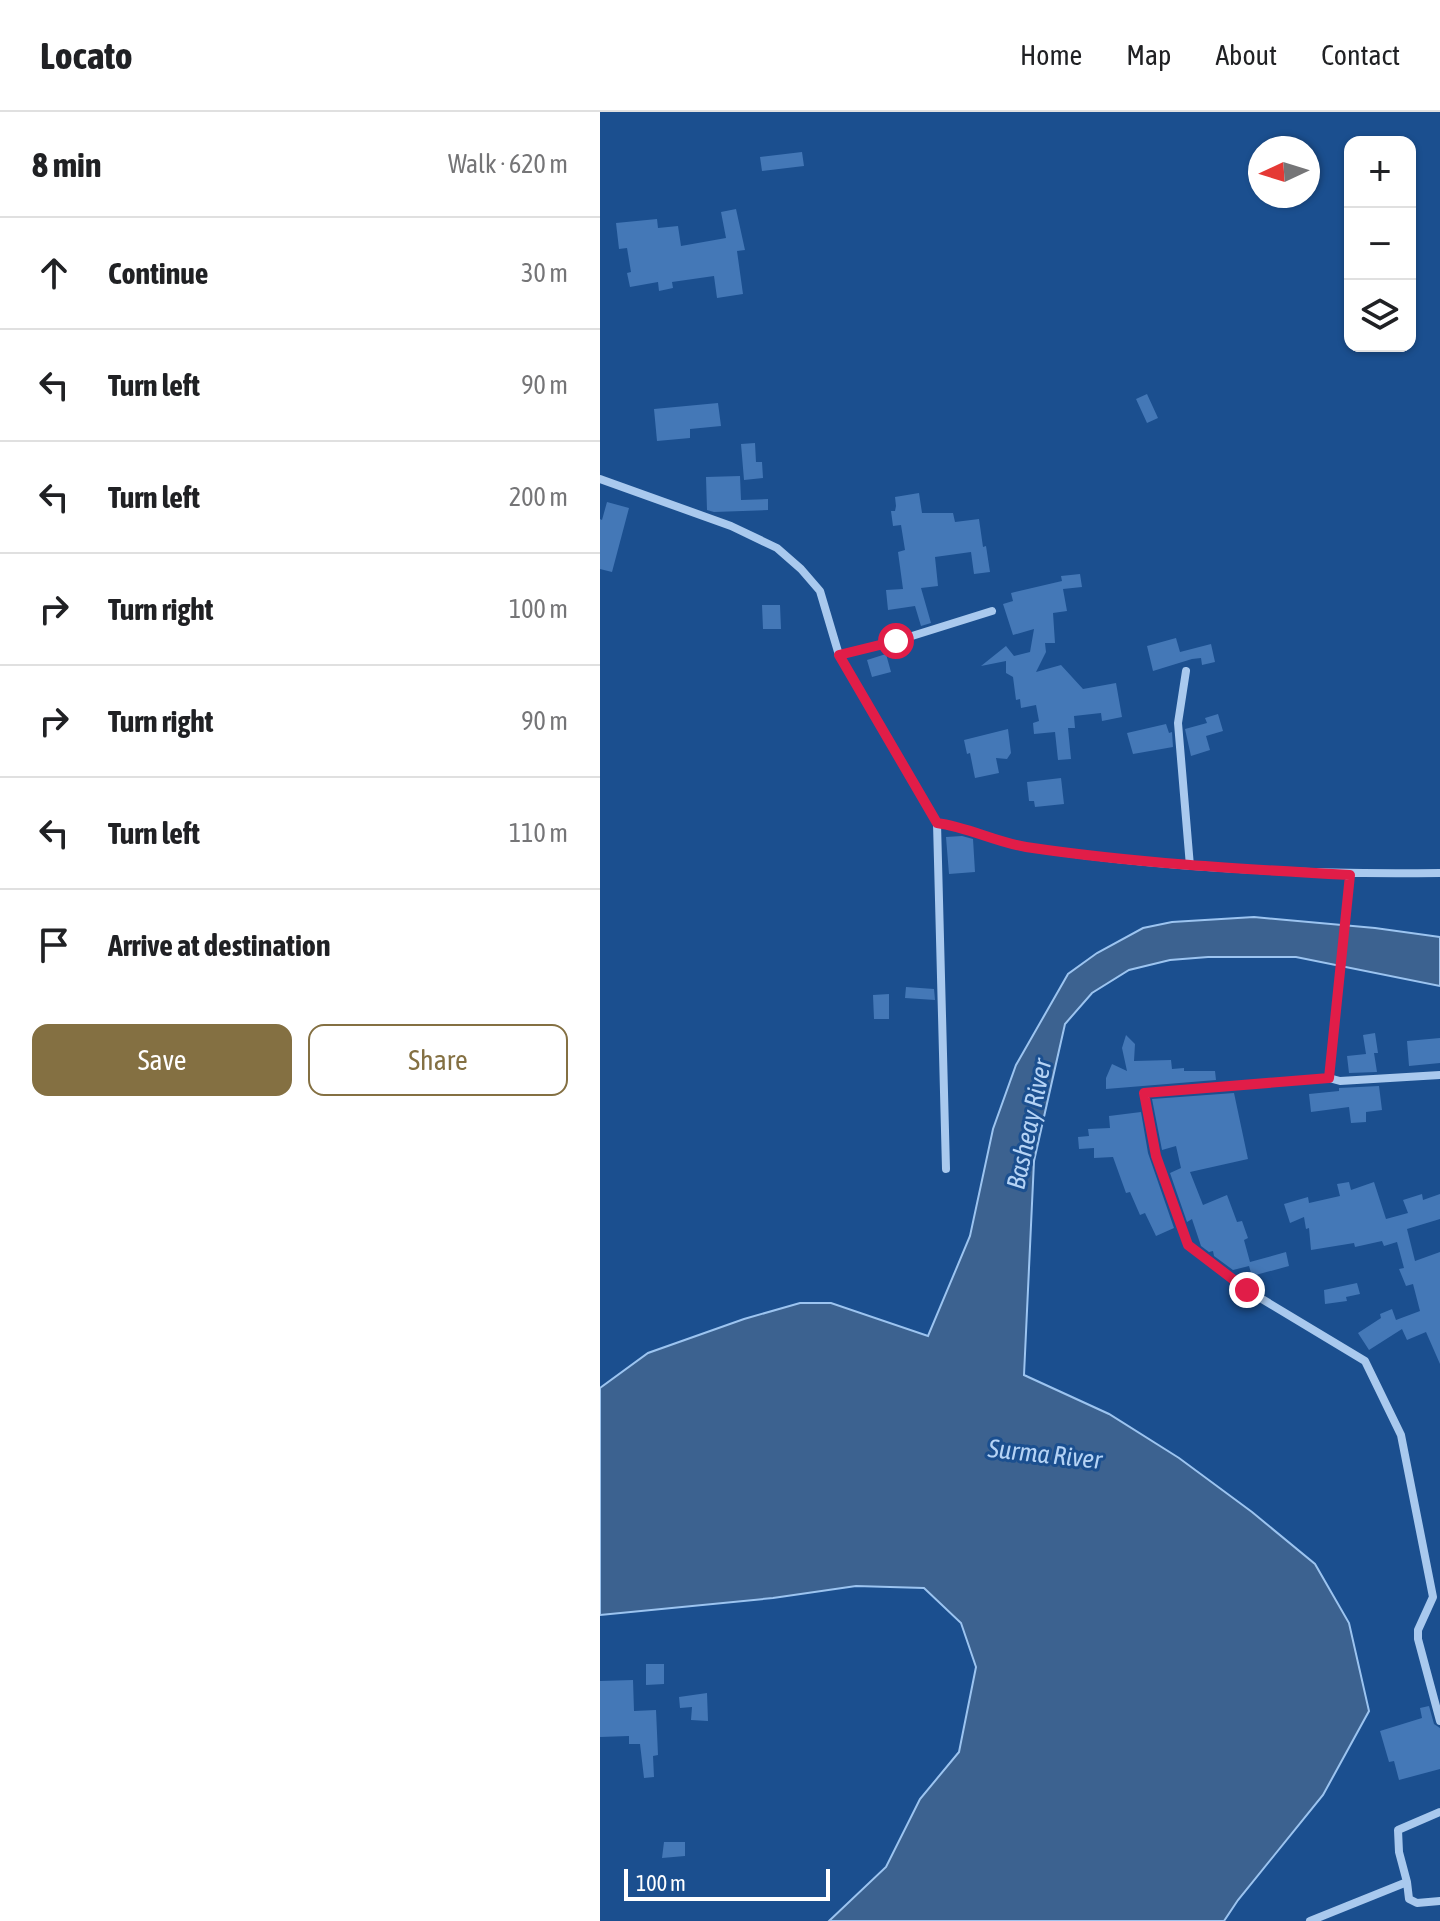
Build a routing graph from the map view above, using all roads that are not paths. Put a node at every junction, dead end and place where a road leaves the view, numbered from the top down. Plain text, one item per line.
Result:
1 (600, 479) edge
2 (992, 611) dead end
3 (839, 655) junction
4 (1186, 671) dead end
5 (937, 823) junction
6 (1190, 866) junction
7 (1440, 873) edge
8 (1350, 875) junction
9 (1440, 1075) edge
10 (1329, 1078) junction
11 (946, 1169) dead end
12 (1440, 1721) edge
13 (1440, 1812) edge
14 (1407, 1882) junction
15 (1440, 1901) edge
16 (1310, 1921) edge

1 - 3 street
2 - 3 street
3 - 5 street
4 - 6 street
5 - 6 street
5 - 11 street
6 - 8 street
7 - 8 street
8 - 10 street
9 - 10 street
10 - 12 street
13 - 14 street
14 - 15 street
14 - 16 street

